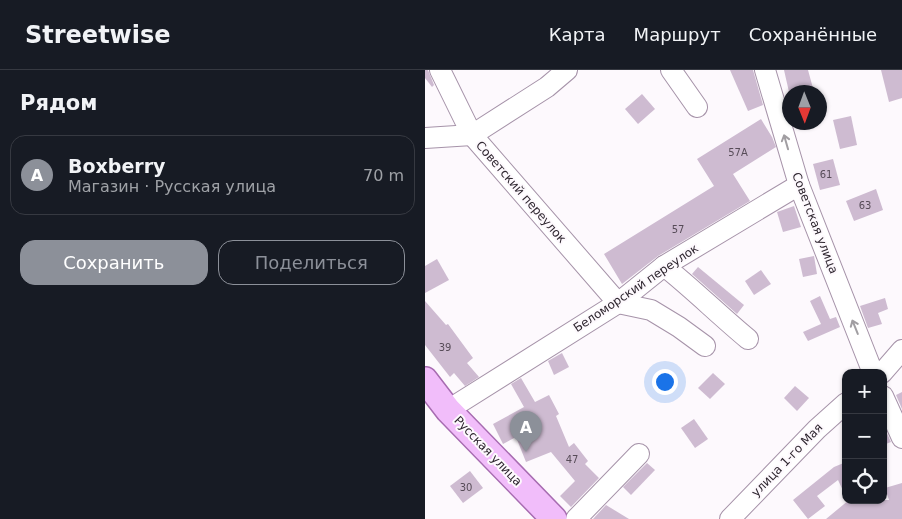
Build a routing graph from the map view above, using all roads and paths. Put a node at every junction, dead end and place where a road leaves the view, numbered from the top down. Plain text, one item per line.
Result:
1 (440, 70) edge
2 (567, 70) edge
3 (671, 70) edge
4 (765, 70) edge
5 (697, 107) dead end
6 (472, 135) junction
7 (425, 138) edge
8 (799, 185) junction
9 (664, 266) junction
10 (618, 303) junction
11 (748, 339) dead end
12 (705, 346) dead end
13 (902, 350) edge
14 (871, 369) edge
15 (885, 369) edge
16 (425, 380) edge
17 (887, 405) edge
18 (842, 407) edge
19 (448, 410) junction
20 (902, 438) edge
21 (639, 454) dead end
22 (554, 519) edge
23 (576, 519) edge
24 (731, 519) edge

1 - 6 street, Советский переулок
2 - 6 street
3 - 5 street
8 -> 4 street, Советская улица
6 - 7 street
6 - 10 street, Советский переулок
8 - 9 street, Беломорский переулок
14 -> 8 street, Советская улица
9 - 10 street, Беломорский переулок
9 - 11 street
10 - 12 street
10 - 19 street, Беломорский переулок
13 - 15 street
16 - 19 main road, Русская улица
17 - 20 street
18 - 24 street, улица 1-го Мая
19 - 22 main road, Русская улица
21 - 23 street

